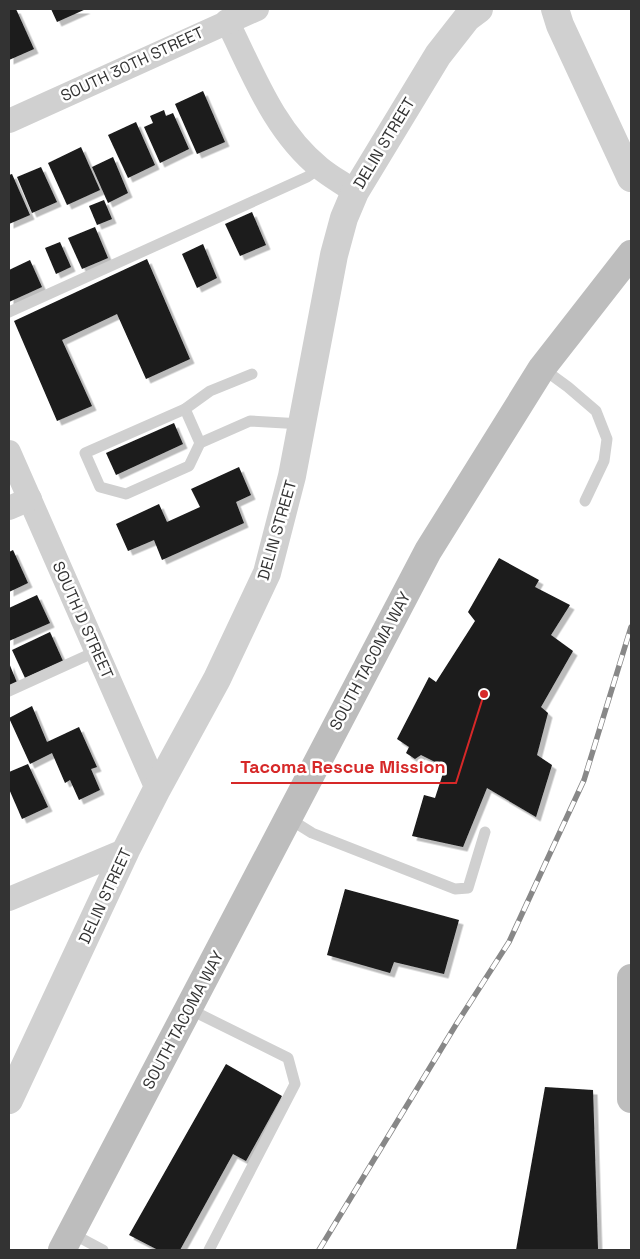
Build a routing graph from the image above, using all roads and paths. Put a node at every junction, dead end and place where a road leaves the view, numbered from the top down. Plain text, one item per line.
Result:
1 (256, 9) edge
2 (479, 9) edge
3 (555, 9) edge
4 (225, 15) edge
5 (9, 121) edge
6 (320, 168) junction
7 (631, 178) edge
8 (355, 192) junction
9 (631, 254) edge
10 (9, 312) edge
11 (542, 368) junction
12 (252, 374) dead end
13 (185, 409) junction
14 (302, 424) junction
15 (200, 443) junction
16 (9, 452) edge
17 (585, 500) dead end
18 (19, 504) edge
19 (97, 651) junction
20 (9, 691) edge
21 (157, 789) junction
22 (288, 818) junction
23 (485, 832) dead end
24 (126, 850) junction
25 (9, 899) edge
26 (631, 978) edge
27 (188, 1009) junction
28 (631, 1099) edge
29 (9, 1100) edge
30 (67, 1242) edge
31 (103, 1250) edge
32 (209, 1250) edge

1 - 4 street, SOUTH 30TH STREET
2 - 8 street, DELIN STREET
3 - 7 street
4 - 5 street, SOUTH 30TH STREET
4 - 6 street
6 - 8 street
6 - 10 lane
8 - 14 street, DELIN STREET
9 - 11 main road, SOUTH TACOMA WAY
11 - 17 lane
11 - 22 main road, SOUTH TACOMA WAY
12 - 13 lane
13 - 15 lane
13 - 15 lane
14 - 15 lane
14 - 21 street, DELIN STREET
16 - 18 street, SOUTH D STREET
18 - 19 street, SOUTH D STREET
19 - 20 lane
19 - 21 street, SOUTH D STREET
21 - 24 street, DELIN STREET
22 - 23 lane
22 - 27 main road, SOUTH TACOMA WAY
24 - 25 street
24 - 29 street, DELIN STREET
26 - 28 main road
27 - 30 main road, SOUTH TACOMA WAY
27 - 32 lane
30 - 31 lane

